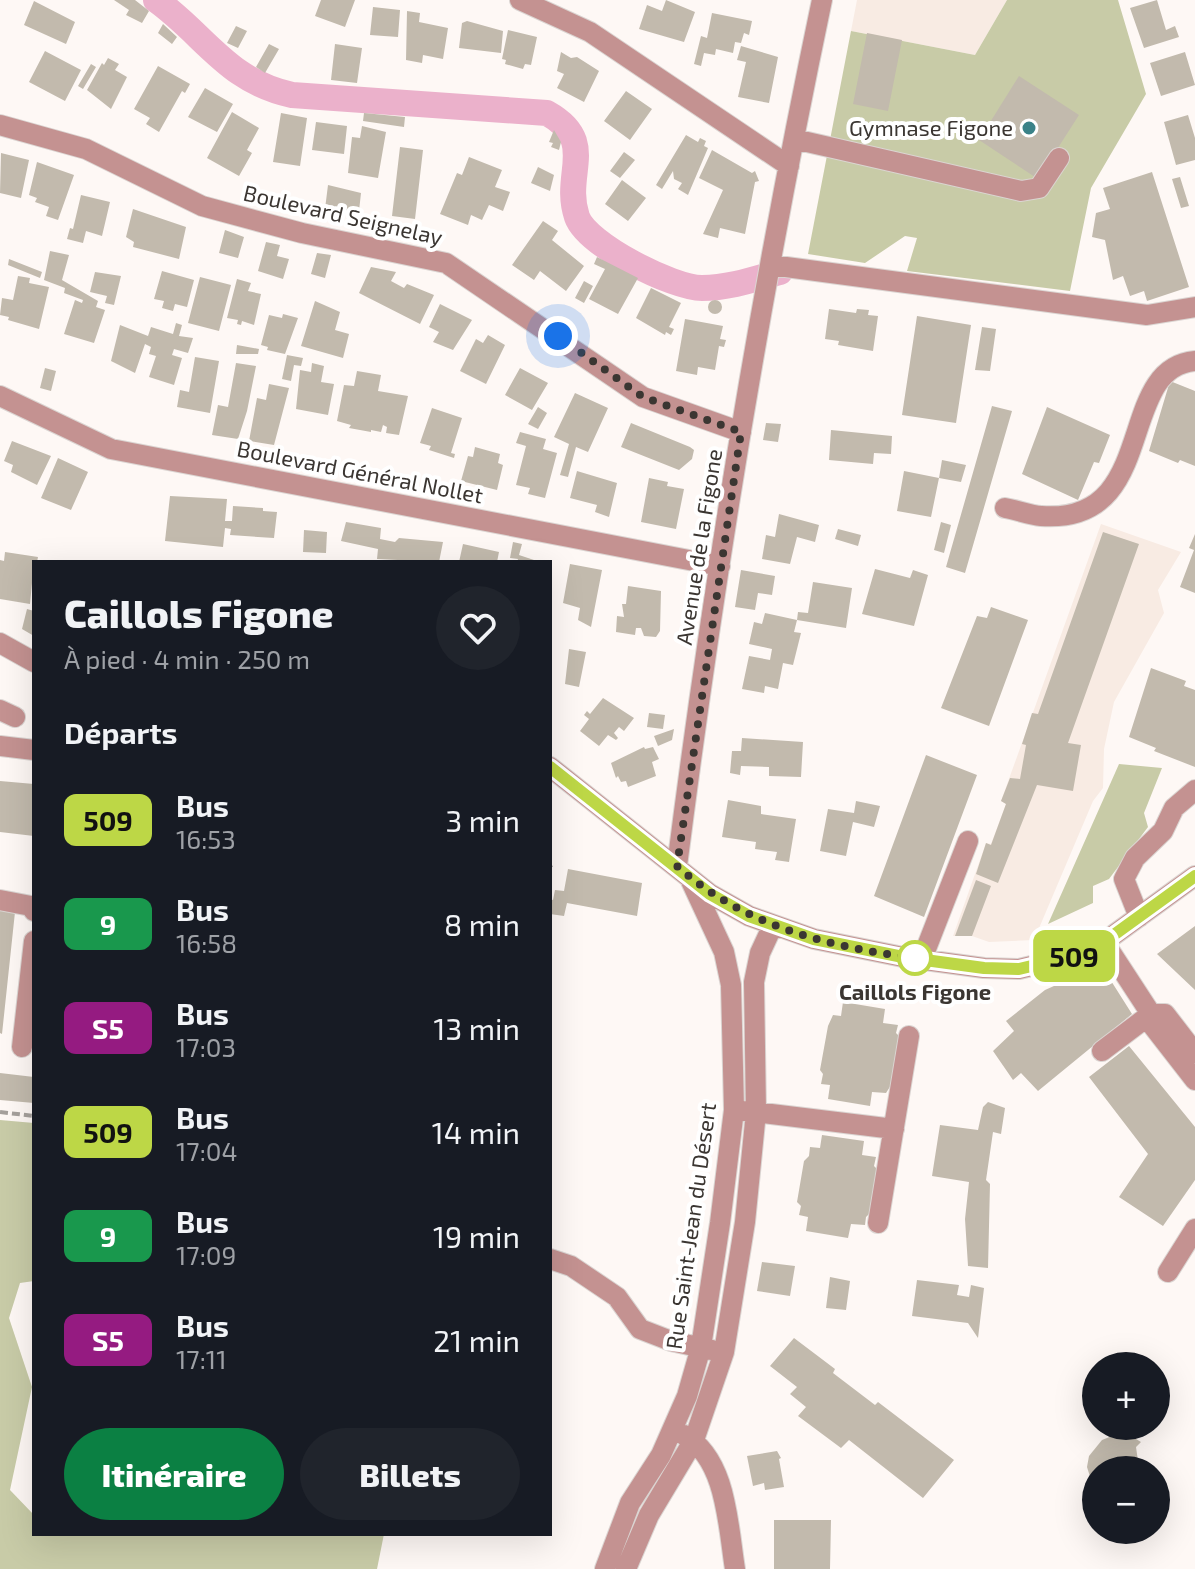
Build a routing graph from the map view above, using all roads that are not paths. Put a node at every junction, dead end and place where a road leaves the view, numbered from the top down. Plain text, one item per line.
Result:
1 (520, 0) edge
2 (822, 0) edge
3 (0, 125) edge
4 (794, 139) junction
5 (1059, 158) dead end
6 (789, 166) junction
7 (773, 257) junction
8 (1195, 307) edge
9 (1195, 361) edge
10 (0, 396) edge
11 (741, 432) junction
12 (1005, 508) dead end
13 (720, 566) junction
14 (0, 643) edge
15 (32, 661) edge
16 (0, 746) edge
17 (32, 750) edge
18 (552, 769) edge
19 (1195, 790) edge
20 (968, 841) dead end
21 (684, 872) junction
22 (1195, 876) edge
23 (0, 900) edge
24 (32, 908) edge
25 (1139, 917) junction
26 (773, 925) junction
27 (1104, 942) junction
28 (32, 959) edge
29 (922, 959) junction
30 (1151, 1014) junction
31 (909, 1036) dead end
32 (22, 1047) dead end
33 (1102, 1051) dead end
34 (1195, 1053) edge
35 (1195, 1080) edge
36 (734, 1110) junction
37 (756, 1112) junction
38 (894, 1129) junction
39 (878, 1223) dead end
40 (1195, 1229) edge
41 (552, 1260) edge
42 (1168, 1272) dead end
43 (701, 1347) junction
44 (724, 1352) junction
45 (673, 1429) junction
46 (694, 1440) junction
47 (605, 1569) edge
48 (626, 1569) edge
49 (735, 1569) edge

1 - 6 street
2 - 4 street, Avenue de la Figone
3 - 11 street, Boulevard Seignelay
4 - 5 street
4 - 6 street, Avenue de la Figone
6 - 7 street, Avenue de la Figone
7 - 8 street
7 - 11 street, Avenue de la Figone
9 - 12 street
10 - 13 street, Boulevard Général Nollet
11 - 13 street, Avenue de la Figone
13 - 21 street, Avenue de la Figone
14 - 15 street
16 - 17 street
18 - 21 street
19 - 25 street
20 - 29 street
21 - 26 street
21 - 36 street, Rue Saint-Jean du Désert
22 - 25 street
23 - 24 street
25 - 27 street
26 - 29 street
26 - 37 street
27 - 29 street
27 - 30 street
28 - 32 street
30 - 33 street
30 - 34 street
30 - 35 street
31 - 38 street
36 - 37 street
36 - 43 street, Rue Saint-Jean du Désert
37 - 38 street
37 - 44 street
38 - 39 street
40 - 42 street
41 - 43 street
43 - 44 street
43 - 45 street, Rue Saint-Jean du Désert
44 - 46 street
45 - 46 street
45 - 47 street, Rue Saint-Jean du Désert
46 - 48 street
46 - 49 street

